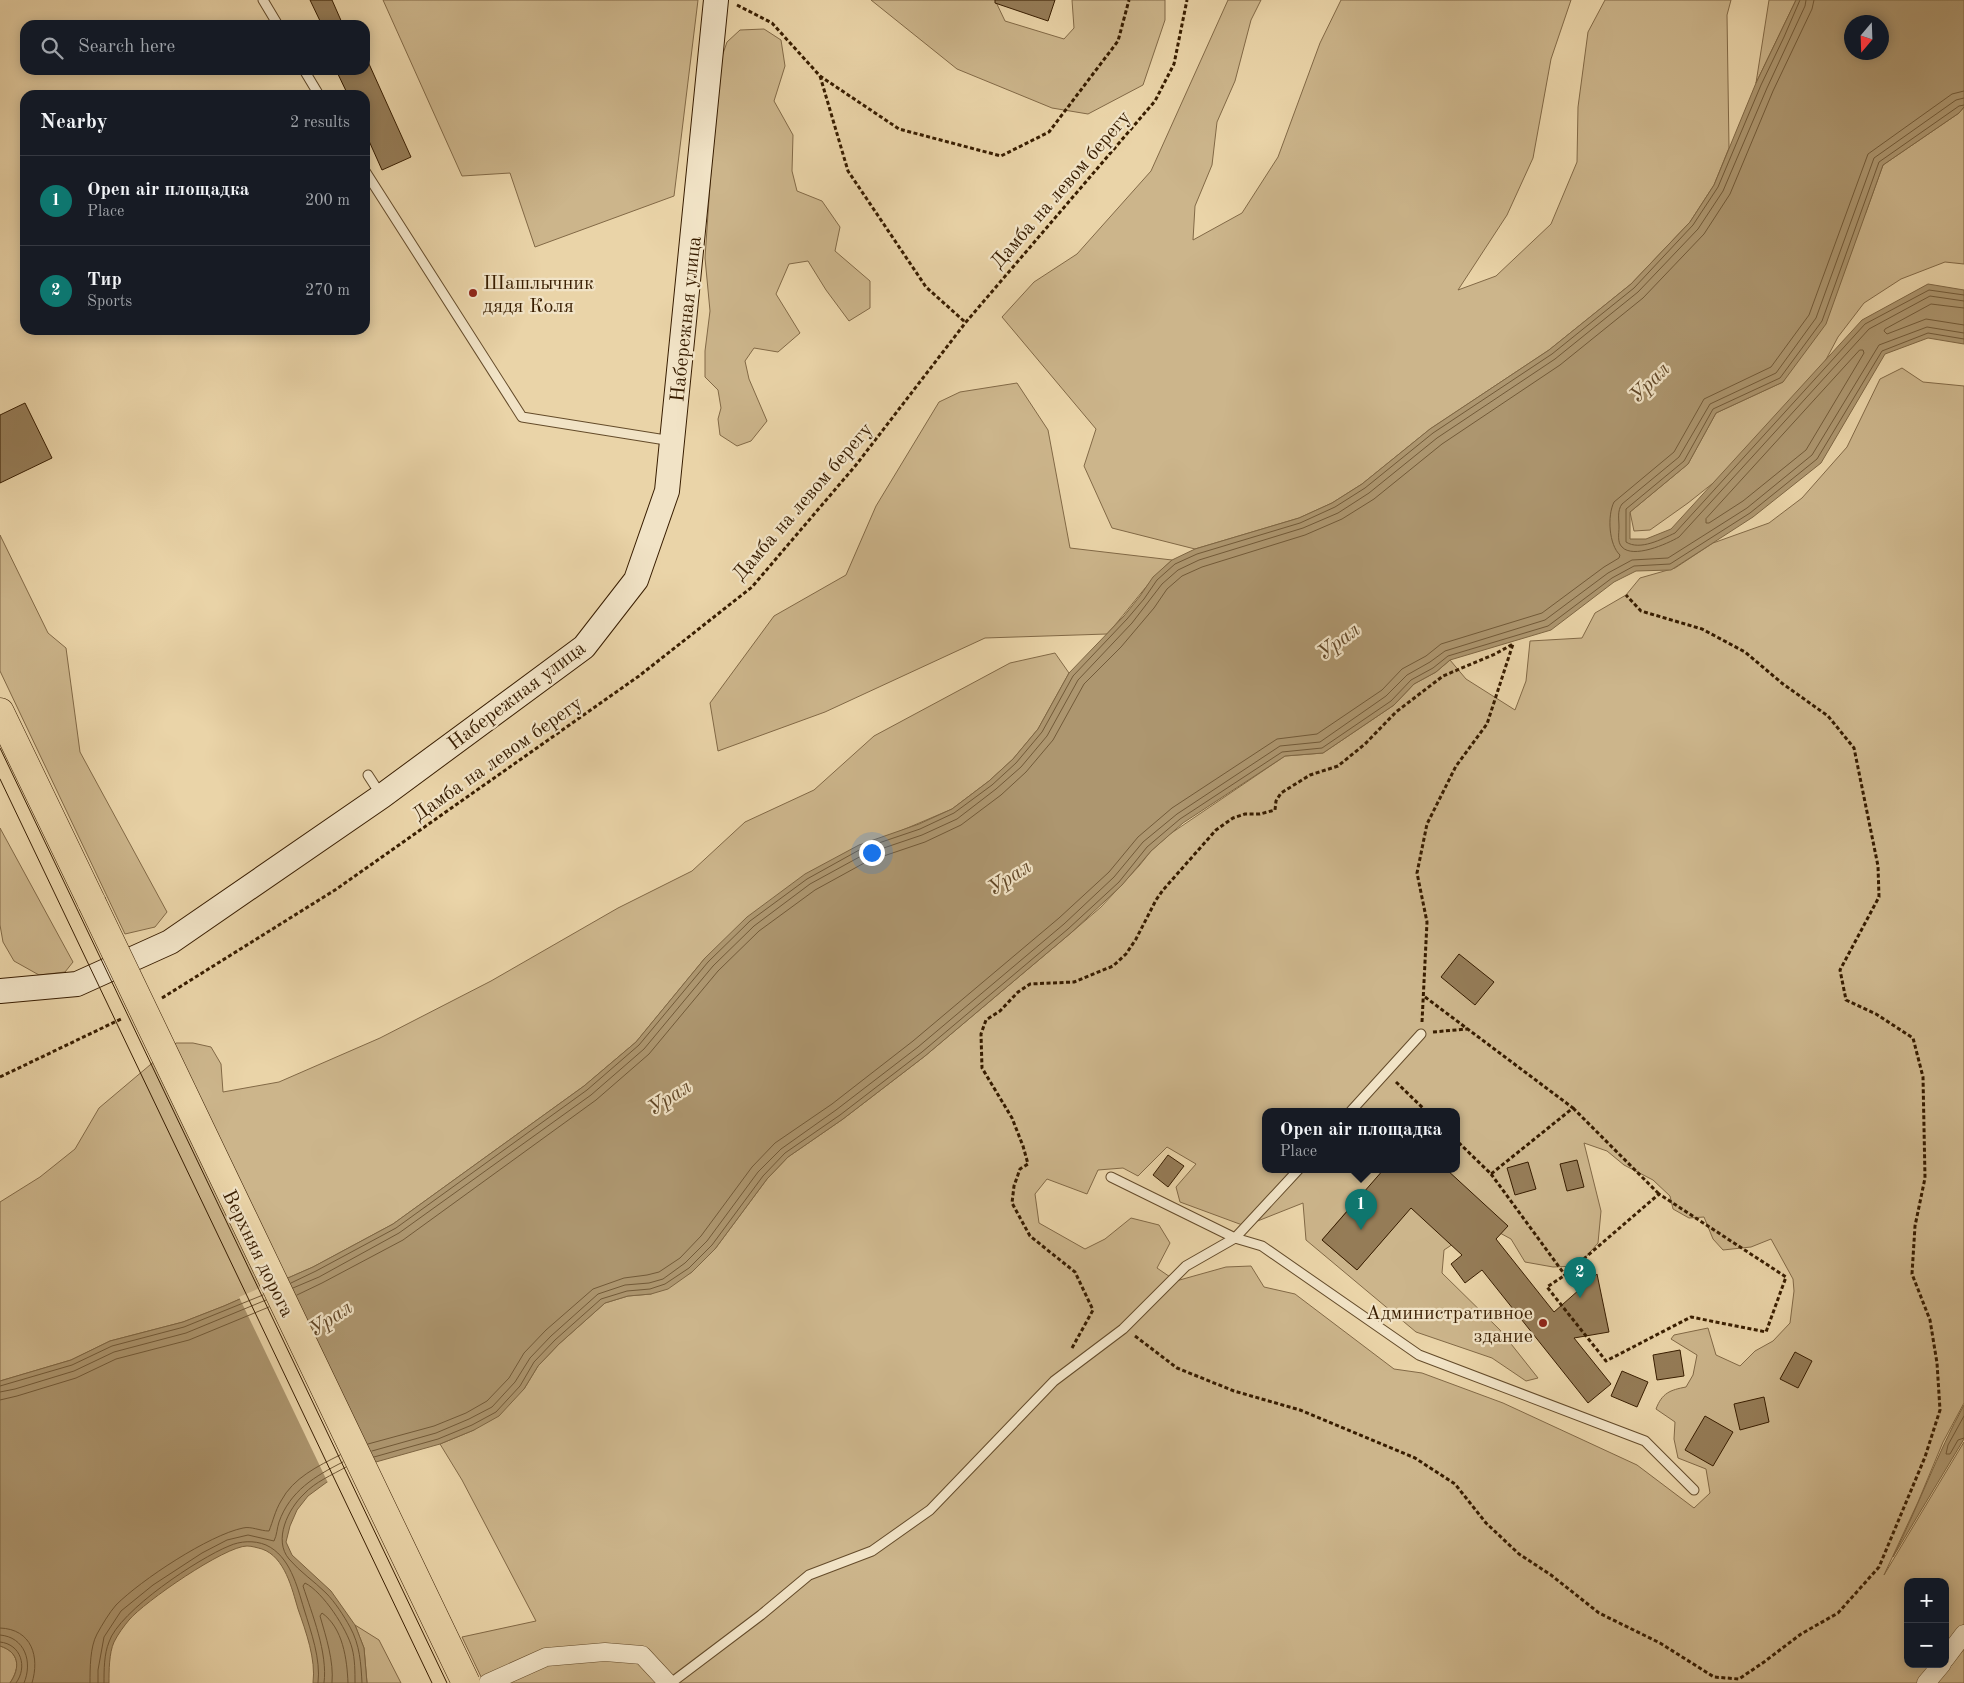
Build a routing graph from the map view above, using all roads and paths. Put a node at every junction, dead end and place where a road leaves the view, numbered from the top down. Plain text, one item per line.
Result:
1 (263, 0) edge
2 (1129, 0) edge
3 (1187, 0) edge
4 (726, 2) edge
5 (275, 20) edge
6 (307, 75) edge
7 (820, 76) junction
8 (316, 90) edge
9 (370, 179) edge
10 (966, 322) junction
11 (672, 441) junction
12 (1626, 595) dead end
13 (0, 712) edge
14 (368, 774) dead end
15 (382, 796) junction
16 (0, 991) edge
17 (1425, 997) junction
18 (159, 1000) dead end
19 (1467, 1028) junction
20 (98, 1030) dead end
21 (1421, 1034) junction
22 (1386, 1072) junction
23 (0, 1077) edge
24 (1354, 1108) edge
25 (1423, 1108) edge
26 (1573, 1108) junction
27 (1460, 1144) edge
28 (1295, 1173) edge
29 (1492, 1174) junction
30 (1111, 1177) dead end
31 (1659, 1194) junction
32 (1236, 1238) junction
33 (1565, 1275) junction
34 (1123, 1329) junction
35 (1071, 1350) dead end
36 (1694, 1490) dead end
37 (1964, 1634) edge
38 (1949, 1655) edge
39 (1939, 1668) edge
40 (466, 1683) edge
41 (488, 1683) edge
42 (670, 1683) edge
43 (1926, 1683) edge

1 - 5 lane
2 - 7 path
3 - 10 path, Дамба на левом берегу
4 - 7 path
4 - 11 main road, Набережная улица
6 - 8 lane
7 - 10 path
9 - 11 lane
10 - 18 path, Дамба на левом берегу
11 - 15 main road, Набережная улица
12 - 34 path
13 - 40 main road, Верхняя дорога, bridge
14 - 15 lane
15 - 16 main road, Набережная улица
17 - 19 path
17 - 21 path
17 - 35 path
19 - 21 path
19 - 26 path
20 - 23 path
21 - 22 lane
22 - 24 lane
22 - 25 path
26 - 29 path
26 - 31 path
27 - 29 path
28 - 32 lane
29 - 33 path
30 - 32 lane
31 - 33 path
31 - 33 path
32 - 34 lane
32 - 36 lane
34 - 42 lane
37 - 38 street
39 - 43 street
41 - 42 street

